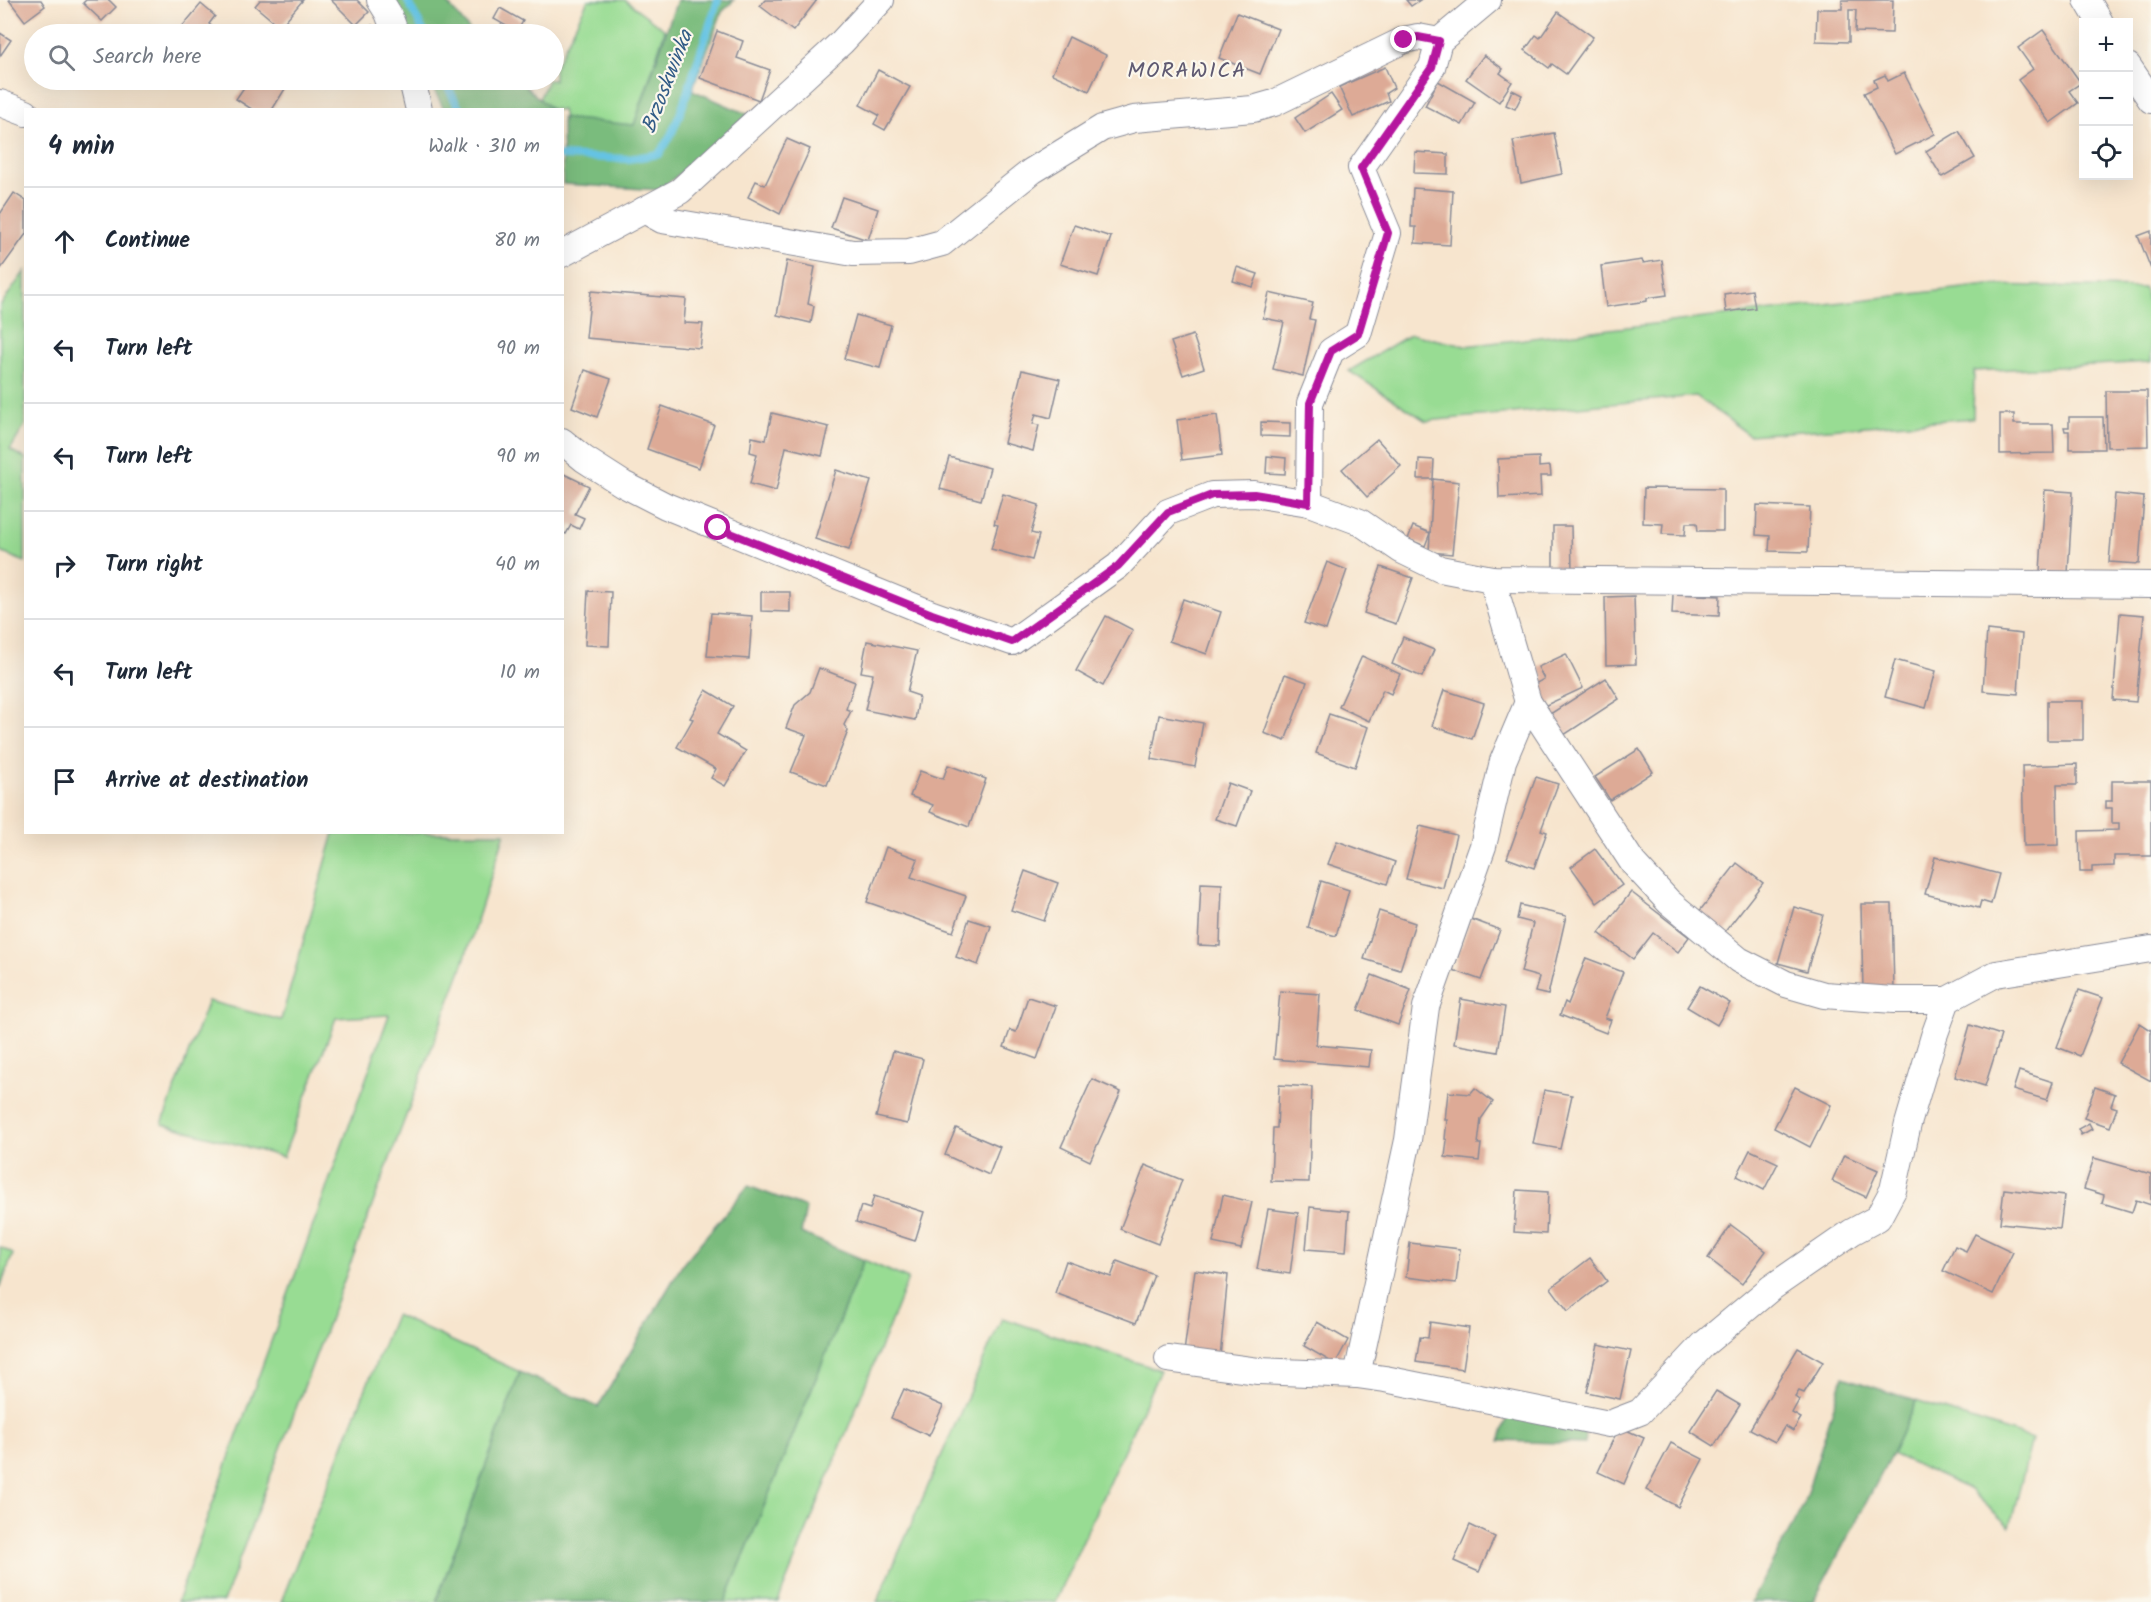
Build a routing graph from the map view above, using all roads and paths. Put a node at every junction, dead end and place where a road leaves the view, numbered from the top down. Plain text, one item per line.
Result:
1 (380, 0) edge
2 (881, 0) edge
3 (1488, 0) edge
4 (2087, 0) edge
5 (2098, 18) edge
6 (392, 24) edge
7 (1439, 41) junction
8 (2132, 72) edge
9 (414, 90) edge
10 (2151, 100) edge
11 (0, 103) edge
12 (419, 108) edge
13 (24, 112) edge
14 (644, 210) junction
15 (564, 253) edge
16 (564, 443) edge
17 (1308, 503) junction
18 (1492, 579) junction
19 (2151, 585) edge
20 (1528, 702) junction
21 (2151, 949) edge
22 (1947, 1000) junction
23 (1168, 1359) dead end
24 (1357, 1375) junction

1 - 6 street
2 - 14 street
3 - 7 street
4 - 5 street
7 - 14 street
7 - 17 street
8 - 10 street
9 - 12 street
11 - 13 street
14 - 15 street
16 - 17 street
17 - 18 street
18 - 19 street
18 - 20 street
20 - 22 street
20 - 24 street
21 - 22 street
22 - 24 street
23 - 24 street

